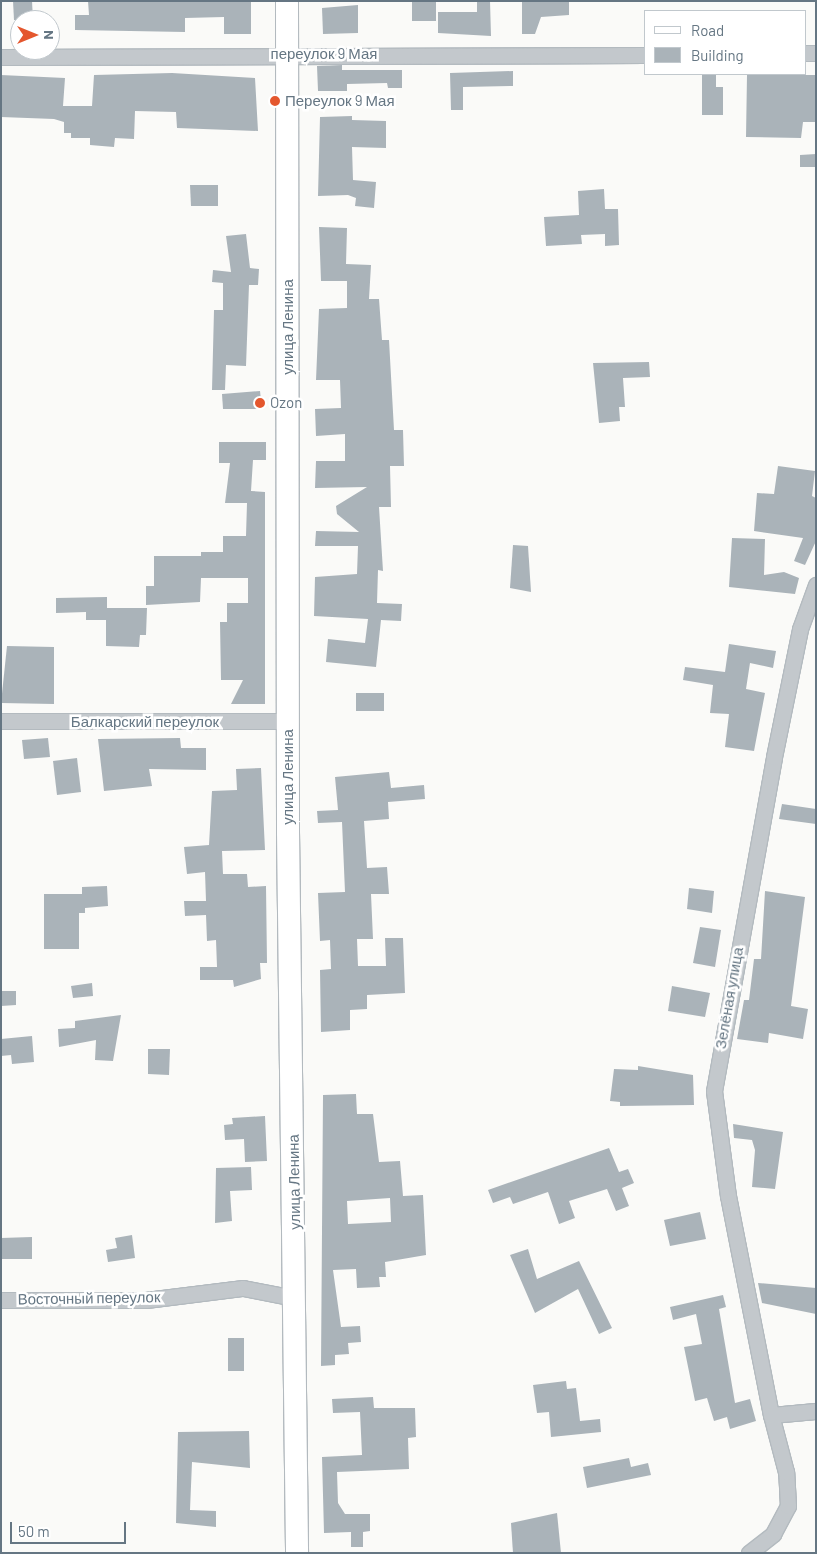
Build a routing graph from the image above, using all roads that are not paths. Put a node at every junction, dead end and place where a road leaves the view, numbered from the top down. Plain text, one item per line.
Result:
1 (287, 1) edge
2 (287, 54) junction
3 (644, 55) edge
4 (1, 57) edge
5 (816, 585) edge
6 (1, 721) edge
7 (288, 721) junction
8 (295, 1298) junction
9 (1, 1300) edge
10 (816, 1411) edge
11 (771, 1415) junction
12 (297, 1553) edge
13 (749, 1553) edge

1 - 2 street, улица Ленина
2 - 3 street, переулок 9 Мая
2 - 4 street, переулок 9 Мая
2 - 7 street, улица Ленина
5 - 11 street, Зелёная улица
6 - 7 street, Балкарский переулок
7 - 8 street, улица Ленина
8 - 9 street, Восточный переулок
8 - 12 street, улица Ленина
10 - 11 street
11 - 13 street

